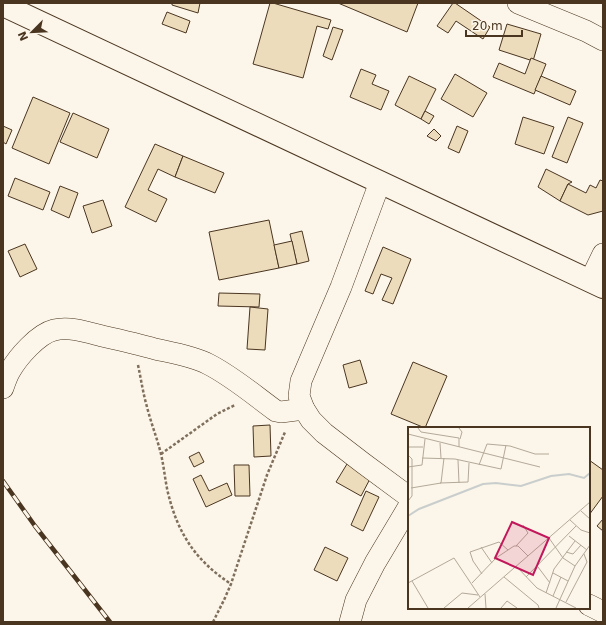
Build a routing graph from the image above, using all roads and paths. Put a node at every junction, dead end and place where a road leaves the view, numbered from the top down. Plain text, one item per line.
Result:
1 (518, 3) edge
2 (3, 5) edge
3 (603, 40) edge
4 (380, 182) junction
5 (603, 254) edge
6 (597, 284) edge
7 (133, 343) junction
8 (3, 388) edge
9 (255, 396) junction
10 (299, 410) junction
11 (161, 454) junction
12 (408, 496) edge
13 (408, 508) edge
14 (231, 584) junction
15 (590, 606) edge
16 (603, 612) edge
17 (213, 622) edge
18 (350, 622) edge

1 - 3 street
2 - 4 highway
4 - 6 highway
4 - 10 street
5 - 6 street
7 - 8 street
7 - 9 street
7 - 11 path
9 - 10 street
9 - 11 path
10 - 12 street
10 - 14 path
11 - 14 path
13 - 18 street
14 - 17 path
15 - 16 street

